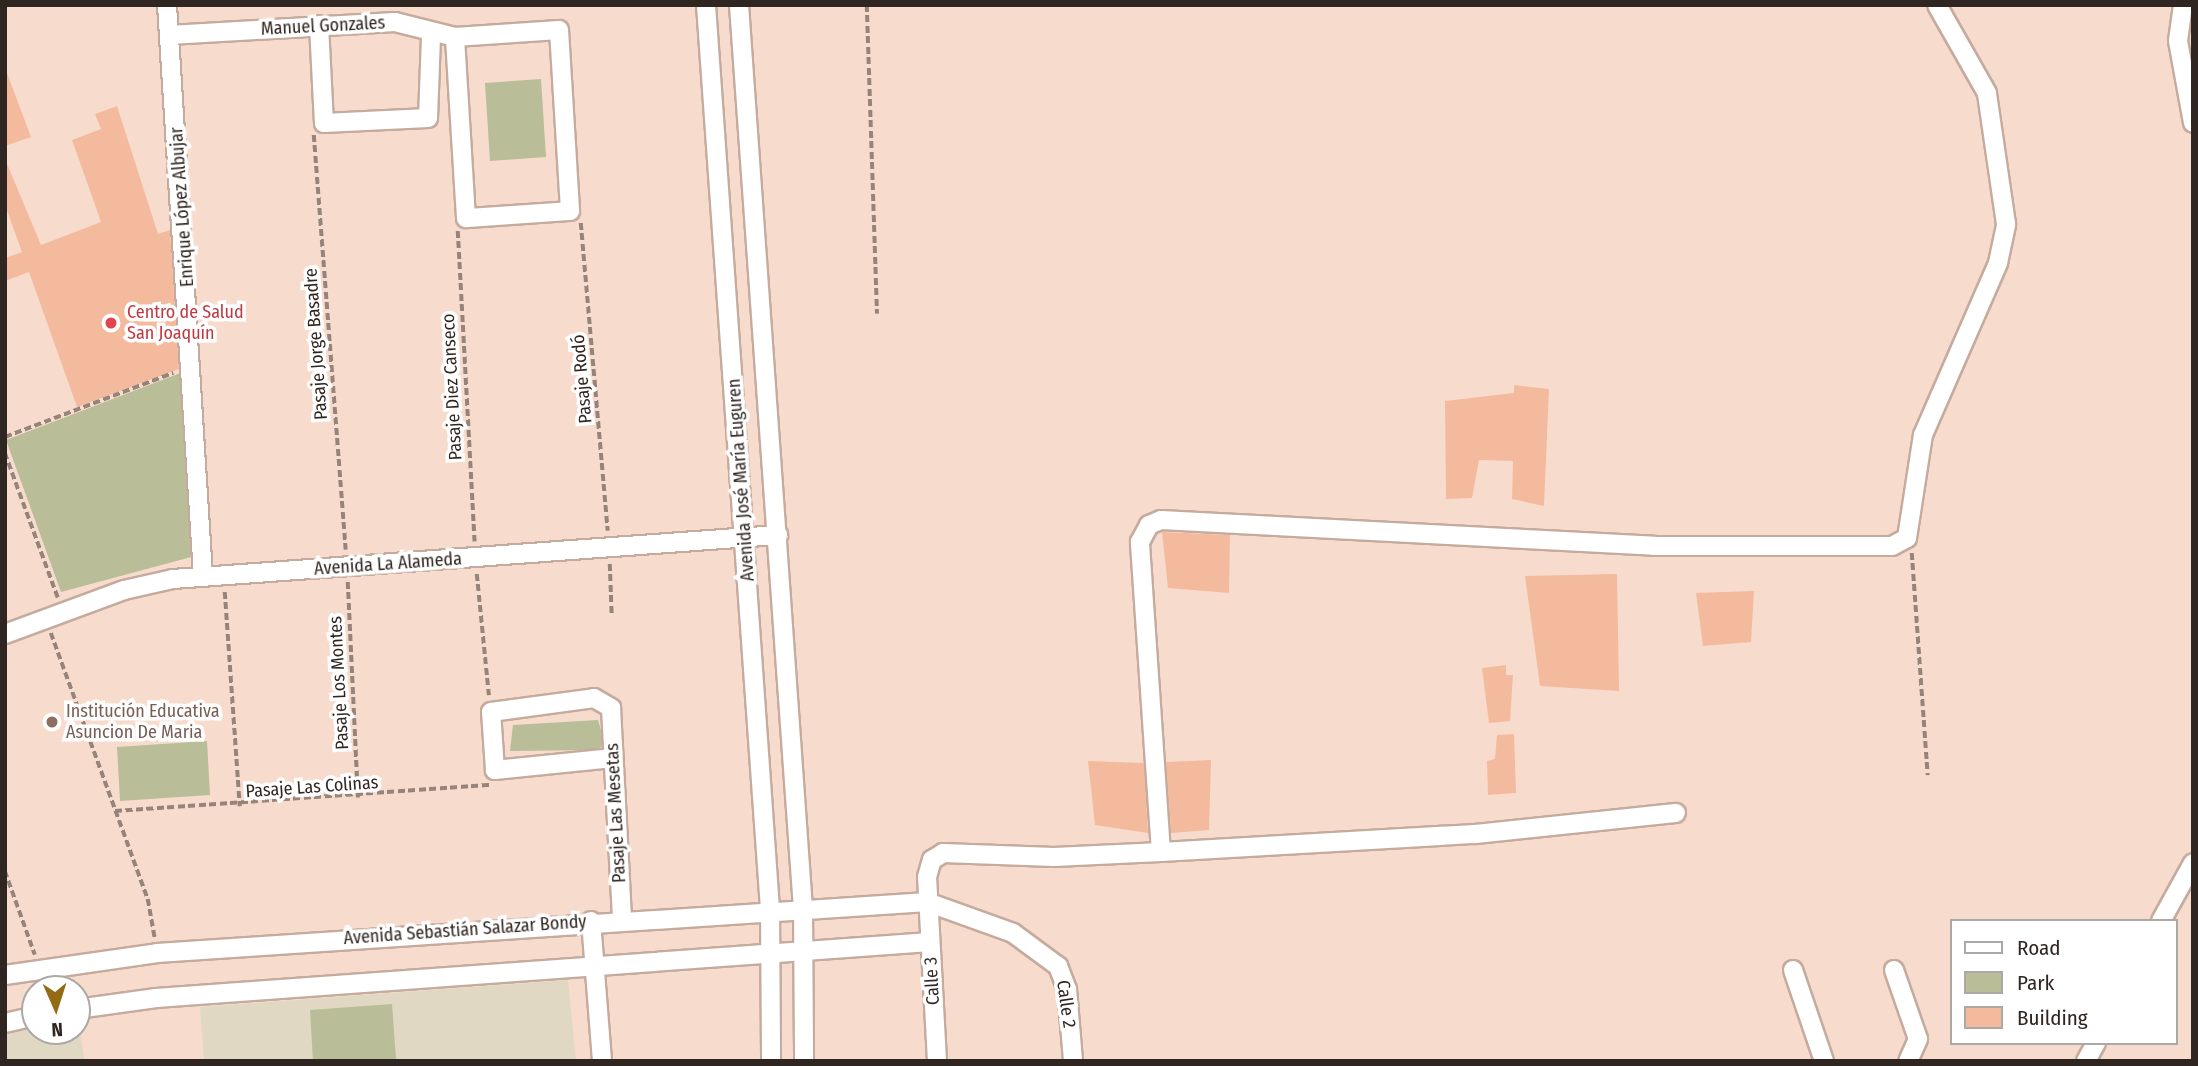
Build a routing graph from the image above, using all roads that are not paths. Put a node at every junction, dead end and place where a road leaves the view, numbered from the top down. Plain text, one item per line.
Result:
1 (167, 5) edge
2 (706, 5) edge
3 (740, 5) edge
4 (1937, 5) edge
5 (2183, 5) edge
6 (319, 25) junction
7 (431, 34) junction
8 (169, 35) junction
9 (455, 37) junction
10 (2193, 123) edge
11 (778, 535) junction
12 (746, 539) junction
13 (203, 576) junction
14 (5, 634) edge
15 (613, 758) junction
16 (1676, 813) dead end
17 (1161, 852) junction
18 (2193, 863) edge
19 (927, 902) junction
20 (770, 909) junction
21 (803, 909) junction
22 (622, 919) junction
23 (2162, 919) edge
24 (591, 921) junction
25 (930, 942) junction
26 (799, 952) junction
27 (767, 954) junction
28 (594, 970) junction
29 (1793, 970) dead end
30 (1894, 970) dead end
31 (5, 975) edge
32 (91, 1007) edge
33 (2094, 1045) edge
34 (602, 1061) edge
35 (771, 1061) edge
36 (804, 1061) edge
37 (937, 1061) edge
38 (1073, 1061) edge
39 (1824, 1061) edge
40 (1908, 1061) edge
41 (2086, 1061) edge

1 - 8 street, Enrique López Albujar
2 - 12 street, Avenida José María Euguren
3 - 11 street, Avenida José María Euguren
4 - 17 street
5 - 10 street
6 - 7 street, Manuel Gonzales
6 - 7 street
6 - 8 street, Manuel Gonzales
7 - 9 street, Manuel Gonzales
8 - 13 street, Enrique López Albujar
9 - 9 street, Manuel Gonzales
11 - 12 street, Avenida La Alameda
11 - 21 street, Avenida José María Euguren
12 - 13 street, Avenida La Alameda
12 - 20 street, Avenida José María Euguren
13 - 14 street, Avenida La Alameda
15 - 15 street, Pasaje Las Mesetas
15 - 22 street, Pasaje Las Mesetas
16 - 17 street, Calle 3
17 - 19 street, Calle 3
18 - 23 street
19 - 21 street, Avenida Sebastián Salazar Bondy
19 - 25 street, Calle 3
19 - 38 street, Calle 2
20 - 21 street, Avenida Sebastián Salazar Bondy
20 - 22 street, Avenida Sebastián Salazar Bondy
20 - 27 street, Avenida José María Euguren
21 - 26 street, Avenida José María Euguren
22 - 24 street, Avenida Sebastián Salazar Bondy
24 - 28 street
24 - 31 street, Avenida Sebastián Salazar Bondy
25 - 26 street
25 - 37 street, Calle 3
26 - 27 street
26 - 36 street, Avenida José María Euguren
27 - 28 street
27 - 35 street, Avenida José María Euguren
28 - 32 street
28 - 34 street
29 - 39 street
30 - 40 street
33 - 41 street

